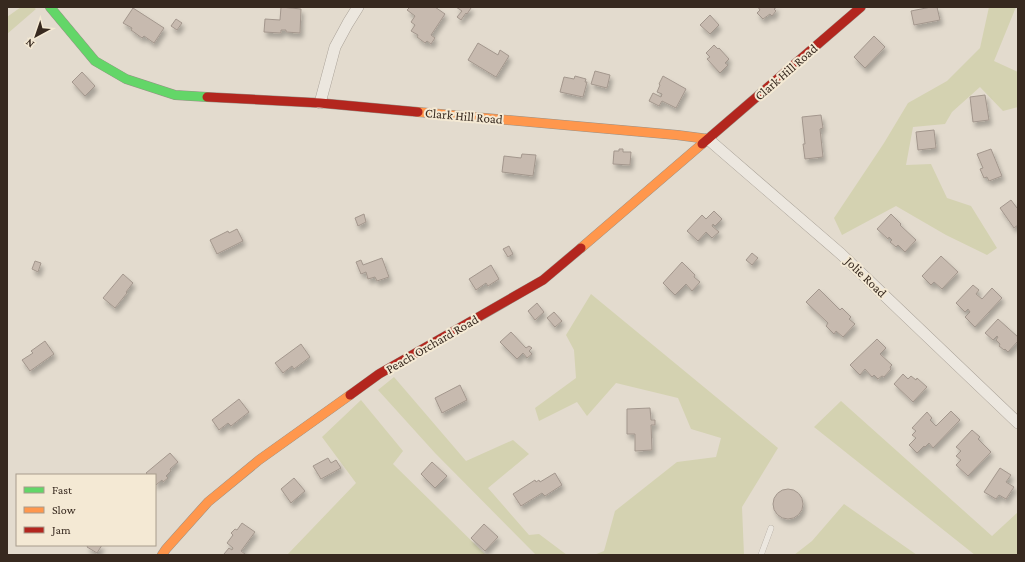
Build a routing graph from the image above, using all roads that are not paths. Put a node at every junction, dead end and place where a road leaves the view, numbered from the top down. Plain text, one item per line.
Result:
1 (50, 7) edge
2 (358, 7) edge
3 (862, 7) edge
4 (320, 102) junction
5 (708, 139) junction
6 (1018, 423) edge
7 (771, 528) dead end
8 (162, 555) edge
9 (761, 555) edge

1 - 4 street, Clark Hill Road
2 - 4 street
3 - 5 street, Clark Hill Road
4 - 5 street, Clark Hill Road
5 - 6 street, Jolie Road
5 - 8 street, Peach Orchard Road
7 - 9 lane

